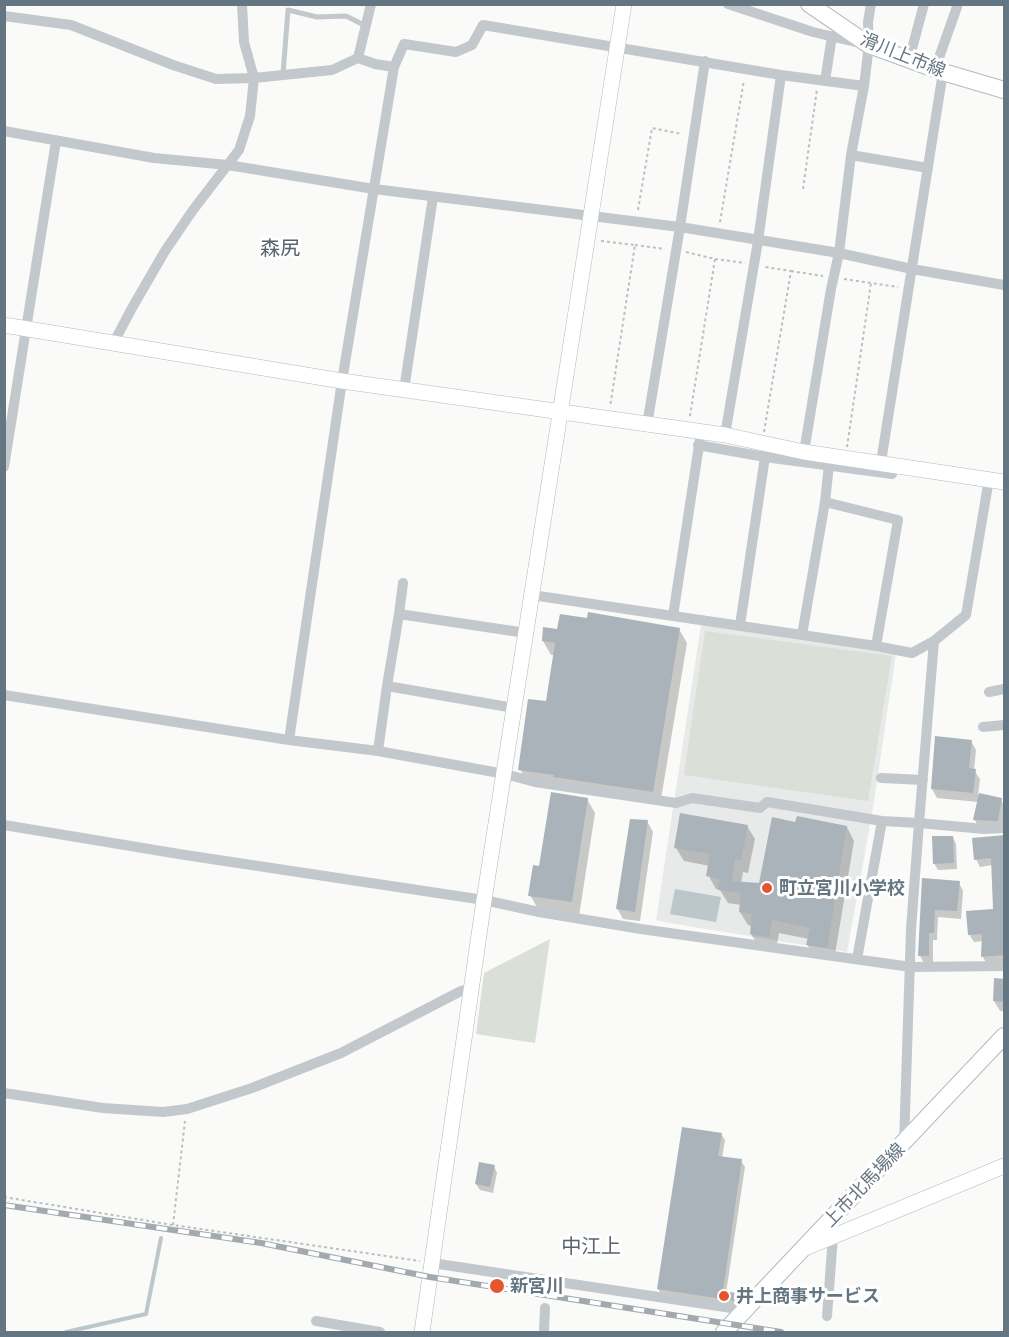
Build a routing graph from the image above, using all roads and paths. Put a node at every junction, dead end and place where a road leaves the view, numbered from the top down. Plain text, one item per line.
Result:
1 (242, 4) edge
2 (370, 4) edge
3 (624, 4) edge
4 (728, 4) edge
5 (809, 4) edge
6 (871, 4) edge
7 (924, 4) edge
8 (958, 4) edge
9 (288, 7) edge
10 (4, 16) edge
11 (366, 26) junction
12 (832, 36) junction
13 (869, 45) junction
14 (617, 47) junction
15 (358, 58) junction
16 (909, 60) junction
17 (705, 61) junction
18 (394, 67) junction
19 (746, 69) junction
20 (939, 70) junction
21 (283, 74) junction
22 (781, 75) junction
23 (254, 78) junction
24 (822, 81) junction
25 (864, 86) junction
26 (1005, 90) edge
27 (4, 131) edge
28 (694, 136) junction
29 (56, 141) junction
30 (851, 155) junction
31 (228, 165) junction
32 (928, 168) junction
33 (374, 189) junction
34 (803, 189) dead end
35 (433, 197) junction
36 (590, 217) junction
37 (636, 222) junction
38 (680, 227) junction
39 (718, 234) junction
40 (586, 239) junction
41 (758, 241) junction
42 (635, 245) junction
43 (676, 250) junction
44 (839, 253) junction
45 (715, 259) junction
46 (754, 265) junction
47 (912, 269) junction
48 (791, 271) junction
49 (834, 278) junction
50 (871, 283) junction
51 (1005, 285) edge
52 (909, 289) junction
53 (4, 325) edge
54 (27, 328) junction
55 (114, 342) junction
56 (342, 381) junction
57 (404, 390) junction
58 (560, 412) junction
59 (608, 419) junction
60 (646, 425) junction
61 (725, 435) junction
62 (696, 436) junction
63 (765, 448) junction
64 (804, 452) junction
65 (835, 460) junction
66 (887, 463) junction
67 (4, 467) edge
68 (997, 481) edge
69 (825, 502) junction
70 (403, 583) dead end
71 (532, 595) junction
72 (399, 614) junction
73 (673, 616) junction
74 (740, 625) junction
75 (526, 633) junction
76 (802, 636) junction
77 (934, 641) junction
78 (876, 646) junction
79 (387, 686) junction
80 (1005, 689) edge
81 (988, 692) dead end
82 (4, 695) edge
83 (514, 708) junction
84 (1005, 725) edge
85 (983, 727) dead end
86 (289, 740) junction
87 (378, 751) junction
88 (506, 774) junction
89 (881, 778) dead end
90 (923, 780) junction
91 (882, 821) junction
92 (920, 823) junction
93 (4, 825) edge
94 (1005, 828) edge
95 (484, 900) junction
96 (857, 959) junction
97 (1005, 966) edge
98 (911, 967) junction
99 (473, 988) junction
100 (1005, 1036) edge
101 (4, 1094) edge
102 (187, 1109) junction
103 (904, 1144) junction
104 (1005, 1166) edge
105 (4, 1197) edge
106 (173, 1225) junction
107 (832, 1236) junction
108 (802, 1249) junction
109 (432, 1263) junction
110 (545, 1308) dead end
111 (745, 1311) junction
112 (827, 1316) dead end
113 (316, 1321) dead end
114 (380, 1332) edge
115 (422, 1332) edge
116 (544, 1332) edge
117 (724, 1332) edge

1 - 23 street
2 - 11 street
3 - 14 street
4 - 12 street
5 - 13 main road, 滑川上市線
6 - 13 street
7 - 16 street
8 - 20 street
9 - 11 lane
9 - 21 lane
10 - 23 street
11 - 15 street
12 - 13 street
12 - 24 street
13 - 16 main road, 滑川上市線
13 - 25 street
14 - 17 street
14 - 18 street
14 - 36 street
15 - 18 street
15 - 21 street
16 - 20 main road, 滑川上市線
17 - 19 street
17 - 28 street
18 - 33 street
19 - 22 street
19 - 39 path
20 - 26 main road, 滑川上市線
20 - 32 street
21 - 23 street
22 - 24 street
22 - 41 street
23 - 31 street
24 - 25 street
24 - 34 path
25 - 30 street
27 - 29 street
28 - 37 path
28 - 38 street
29 - 31 street
29 - 54 street
30 - 32 street
30 - 44 street
31 - 33 street
31 - 55 street
32 - 47 street
33 - 35 street
33 - 56 street
35 - 36 street
35 - 57 street
36 - 37 street
36 - 40 street
37 - 38 street
38 - 39 street
38 - 43 street
39 - 41 street
40 - 42 path
40 - 58 street
41 - 44 street
41 - 46 street
42 - 43 path
42 - 59 path
43 - 45 path
43 - 60 street
44 - 47 street
44 - 49 street
45 - 46 path
45 - 62 path
46 - 48 path
46 - 61 street
47 - 51 street
47 - 52 street
48 - 49 path
48 - 63 path
49 - 50 path
49 - 64 street
50 - 52 path
50 - 65 path
52 - 66 street
53 - 54 street
54 - 55 street
54 - 67 street
55 - 56 street
56 - 57 street
56 - 86 street
57 - 58 street
58 - 59 street
58 - 71 street
59 - 60 street
60 - 62 street
61 - 62 street
61 - 63 street
62 - 63 street
62 - 73 street
63 - 64 street
63 - 65 street
63 - 74 street
64 - 65 street
65 - 66 street
65 - 69 street
66 - 68 street
68 - 77 street
69 - 76 street
69 - 78 street
70 - 72 street
71 - 73 street
71 - 75 street
72 - 75 street
72 - 79 street
73 - 74 street
74 - 76 street
75 - 83 street
76 - 78 street
77 - 78 street
77 - 90 street
79 - 83 street
79 - 87 street
80 - 81 street
82 - 86 street
83 - 88 street
84 - 85 street
86 - 87 street
87 - 88 street
88 - 91 street
88 - 95 street
89 - 90 street
90 - 92 street
91 - 92 street
91 - 96 street
92 - 94 street
92 - 98 street
93 - 95 street
95 - 96 street
95 - 99 street
96 - 98 street
97 - 98 street
98 - 103 street
99 - 102 street
99 - 109 street
100 - 103 main road, 上市北馬場線
101 - 102 street
102 - 106 path
103 - 108 main road, 上市北馬場線
104 - 107 street
105 - 106 path
106 - 109 path
107 - 108 street
107 - 112 street
108 - 111 main road, 上市北馬場線
109 - 111 street
109 - 115 street
110 - 116 street
111 - 117 main road, 上市北馬場線
113 - 114 street

